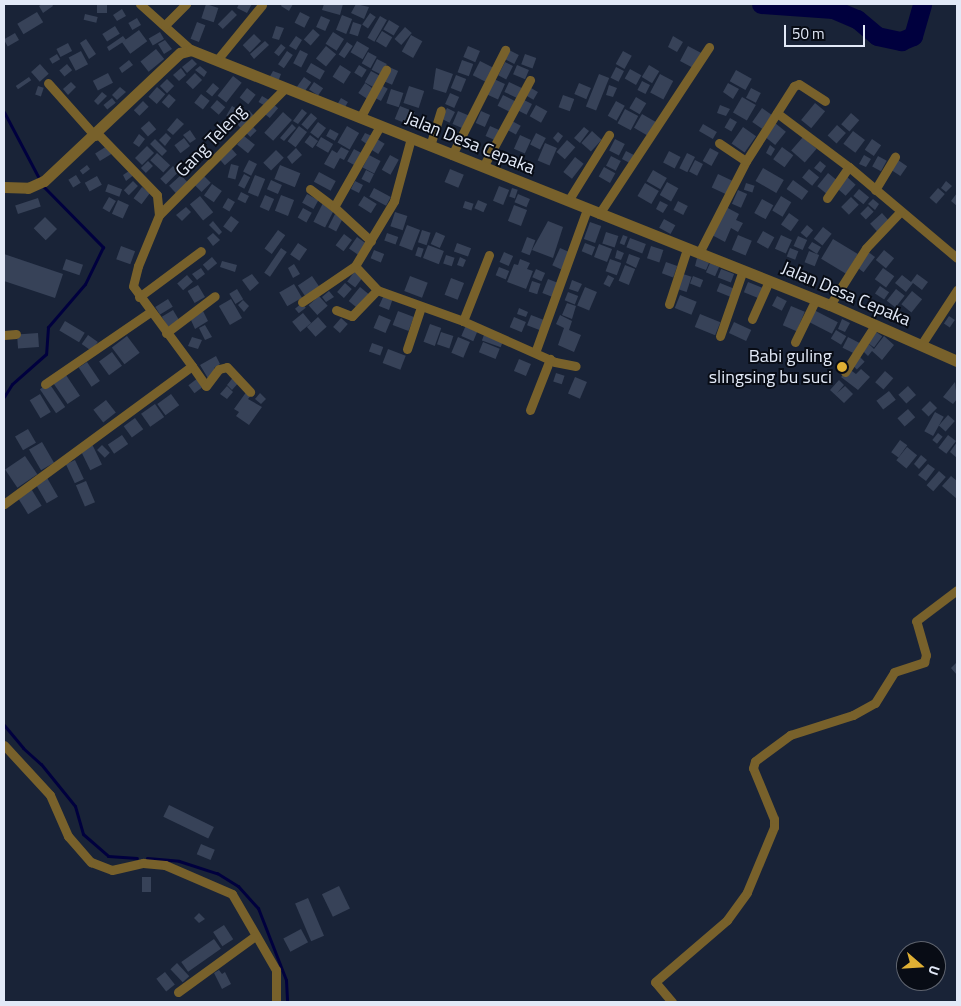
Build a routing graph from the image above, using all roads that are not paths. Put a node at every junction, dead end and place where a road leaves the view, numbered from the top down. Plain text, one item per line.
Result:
1 (140, 4) edge
2 (186, 4) edge
3 (262, 5) dead end
4 (165, 25) junction
5 (709, 47) dead end
6 (191, 50) junction
7 (505, 50) dead end
8 (217, 60) junction
9 (386, 70) dead end
10 (530, 80) dead end
11 (48, 83) dead end
12 (285, 88) junction
13 (825, 101) dead end
14 (441, 111) dead end
15 (777, 113) junction
16 (360, 118) junction
17 (380, 126) junction
18 (96, 135) junction
19 (608, 135) dead end
20 (411, 138) junction
21 (718, 143) dead end
22 (430, 146) junction
23 (452, 154) junction
24 (895, 157) dead end
25 (746, 160) junction
26 (483, 167) junction
27 (849, 167) junction
28 (4, 187) edge
29 (310, 189) dead end
30 (875, 190) junction
31 (827, 198) dead end
32 (568, 201) junction
33 (334, 207) junction
34 (587, 208) junction
35 (900, 212) junction
36 (600, 214) junction
37 (159, 215) junction
38 (371, 241) junction
39 (687, 249) junction
40 (201, 251) dead end
41 (699, 253) junction
42 (489, 255) dead end
43 (957, 258) edge
44 (355, 266) junction
45 (743, 270) junction
46 (769, 281) junction
47 (377, 290) junction
48 (957, 290) edge
49 (215, 296) dead end
50 (139, 297) junction
51 (816, 299) junction
52 (302, 302) dead end
53 (669, 304) dead end
54 (830, 304) junction
55 (422, 307) junction
56 (336, 310) dead end
57 (150, 312) junction
58 (752, 319) dead end
59 (463, 321) junction
60 (875, 325) junction
61 (166, 333) junction
62 (16, 334) dead end
63 (4, 335) edge
64 (720, 336) dead end
65 (795, 342) dead end
66 (920, 345) junction
67 (406, 349) dead end
68 (536, 350) junction
69 (550, 359) junction
70 (957, 361) edge
71 (192, 366) junction
72 (576, 366) dead end
73 (845, 372) dead end
74 (45, 384) dead end
75 (250, 392) dead end
76 (530, 410) dead end
77 (4, 504) edge
78 (957, 590) edge
79 (4, 745) edge
80 (255, 936) junction
81 (178, 992) dead end
82 (276, 1002) edge
83 (672, 1002) edge

1 - 4 street
2 - 4 street
3 - 8 street
4 - 6 street
5 - 36 street
6 - 8 street, Jalan Desa Cepaka
6 - 18 street
7 - 23 street
8 - 12 street, Jalan Desa Cepaka
9 - 16 street
10 - 26 street
11 - 18 street
12 - 16 street, Jalan Desa Cepaka
12 - 37 street, Gang Teleng
13 - 15 street
14 - 22 street
15 - 25 street
15 - 27 street
16 - 17 street, Jalan Desa Cepaka
17 - 20 street, Jalan Desa Cepaka
17 - 33 street
18 - 28 street
18 - 37 street
19 - 32 street
20 - 22 street, Jalan Desa Cepaka
20 - 38 street
21 - 25 street
22 - 23 street, Jalan Desa Cepaka
23 - 26 street, Jalan Desa Cepaka
24 - 30 street
25 - 41 street
26 - 32 street, Jalan Desa Cepaka
27 - 30 street
27 - 31 street
29 - 33 street
30 - 35 street
32 - 34 street, Jalan Desa Cepaka
33 - 38 street
34 - 36 street, Jalan Desa Cepaka
34 - 68 street
35 - 43 street
35 - 54 street
36 - 39 street, Jalan Desa Cepaka
37 - 50 street
38 - 44 street
39 - 41 street, Jalan Desa Cepaka
39 - 53 street
40 - 50 street
41 - 45 street, Jalan Desa Cepaka
42 - 59 street
44 - 47 street
44 - 52 street
45 - 46 street, Jalan Desa Cepaka
45 - 64 street
46 - 51 street, Jalan Desa Cepaka
46 - 58 street
47 - 55 street
47 - 56 street
48 - 66 street
49 - 61 street
50 - 57 street
51 - 54 street, Jalan Desa Cepaka
51 - 65 street
54 - 60 street, Jalan Desa Cepaka
55 - 59 street
55 - 67 street
57 - 61 street
57 - 74 street
59 - 68 street
60 - 66 street, Jalan Desa Cepaka
60 - 73 street
61 - 71 street
62 - 63 street
66 - 70 street, Jalan Desa Cepaka
68 - 69 street
69 - 72 street
69 - 76 street
71 - 75 street
71 - 77 street
78 - 83 street
79 - 80 street
80 - 81 street
80 - 82 street

